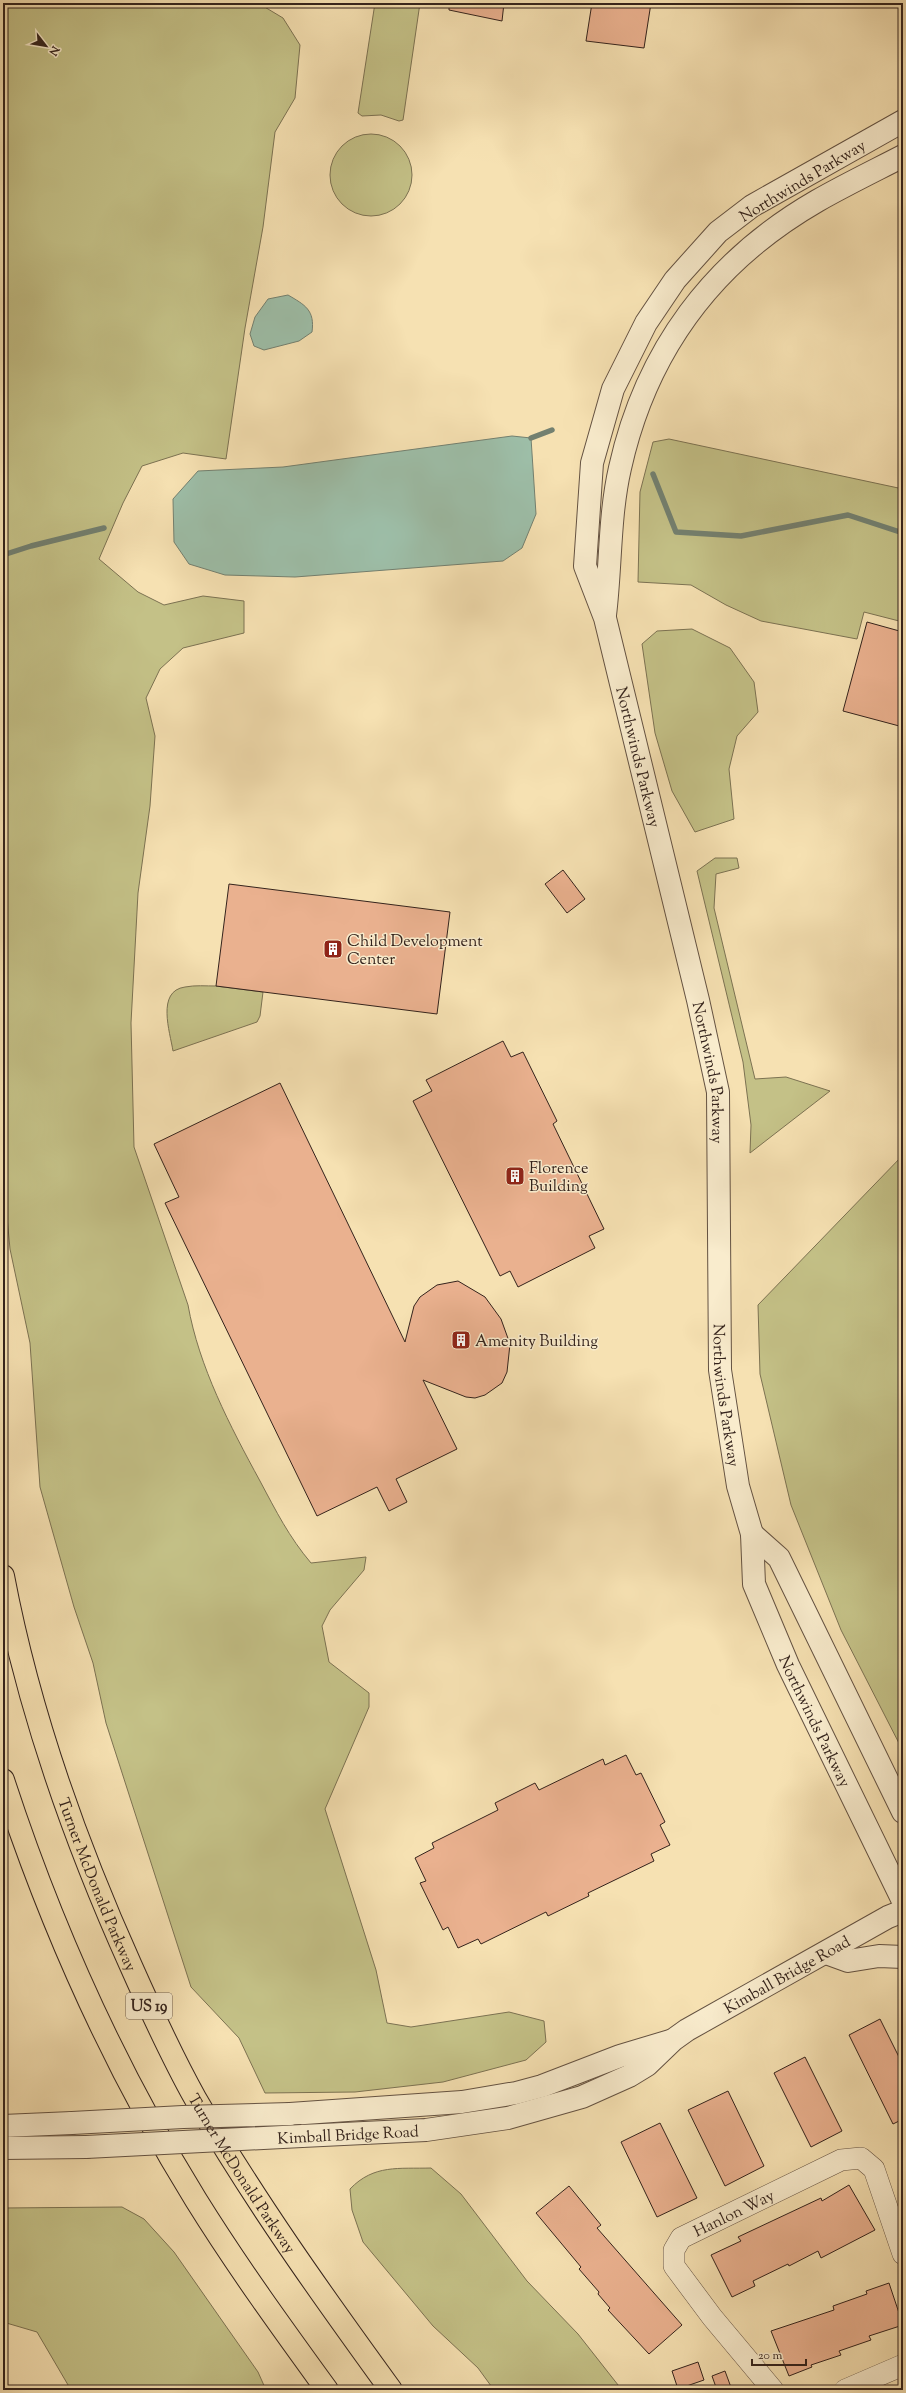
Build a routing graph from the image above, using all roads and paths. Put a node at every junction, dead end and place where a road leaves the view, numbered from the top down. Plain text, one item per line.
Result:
1 (903, 121) edge
2 (903, 156) edge
3 (605, 618) junction
4 (752, 1534) junction
5 (3, 1576) edge
6 (3, 1780) edge
7 (903, 1812) edge
8 (903, 1901) edge
9 (903, 1911) edge
10 (826, 1953) junction
11 (903, 1956) edge
12 (673, 2040) junction
13 (3, 2126) edge
14 (3, 2148) edge
15 (903, 2254) edge
16 (903, 2365) edge
17 (327, 2390) edge
18 (391, 2390) edge
19 (773, 2390) edge
20 (844, 2390) edge

1 - 3 street, Northwinds Parkway
2 - 3 street, Northwinds Parkway
3 - 4 street, Northwinds Parkway
4 - 7 street
4 - 8 street, Northwinds Parkway
5 - 18 highway, Turner McDonald Parkway / US 19
6 - 17 highway
9 - 10 street, Kimball Bridge Road
10 - 11 street
10 - 12 street, Kimball Bridge Road
12 - 13 street, Kimball Bridge Road, bridge
12 - 14 street, Kimball Bridge Road, bridge
15 - 19 street, Hanlon Way
16 - 20 street

